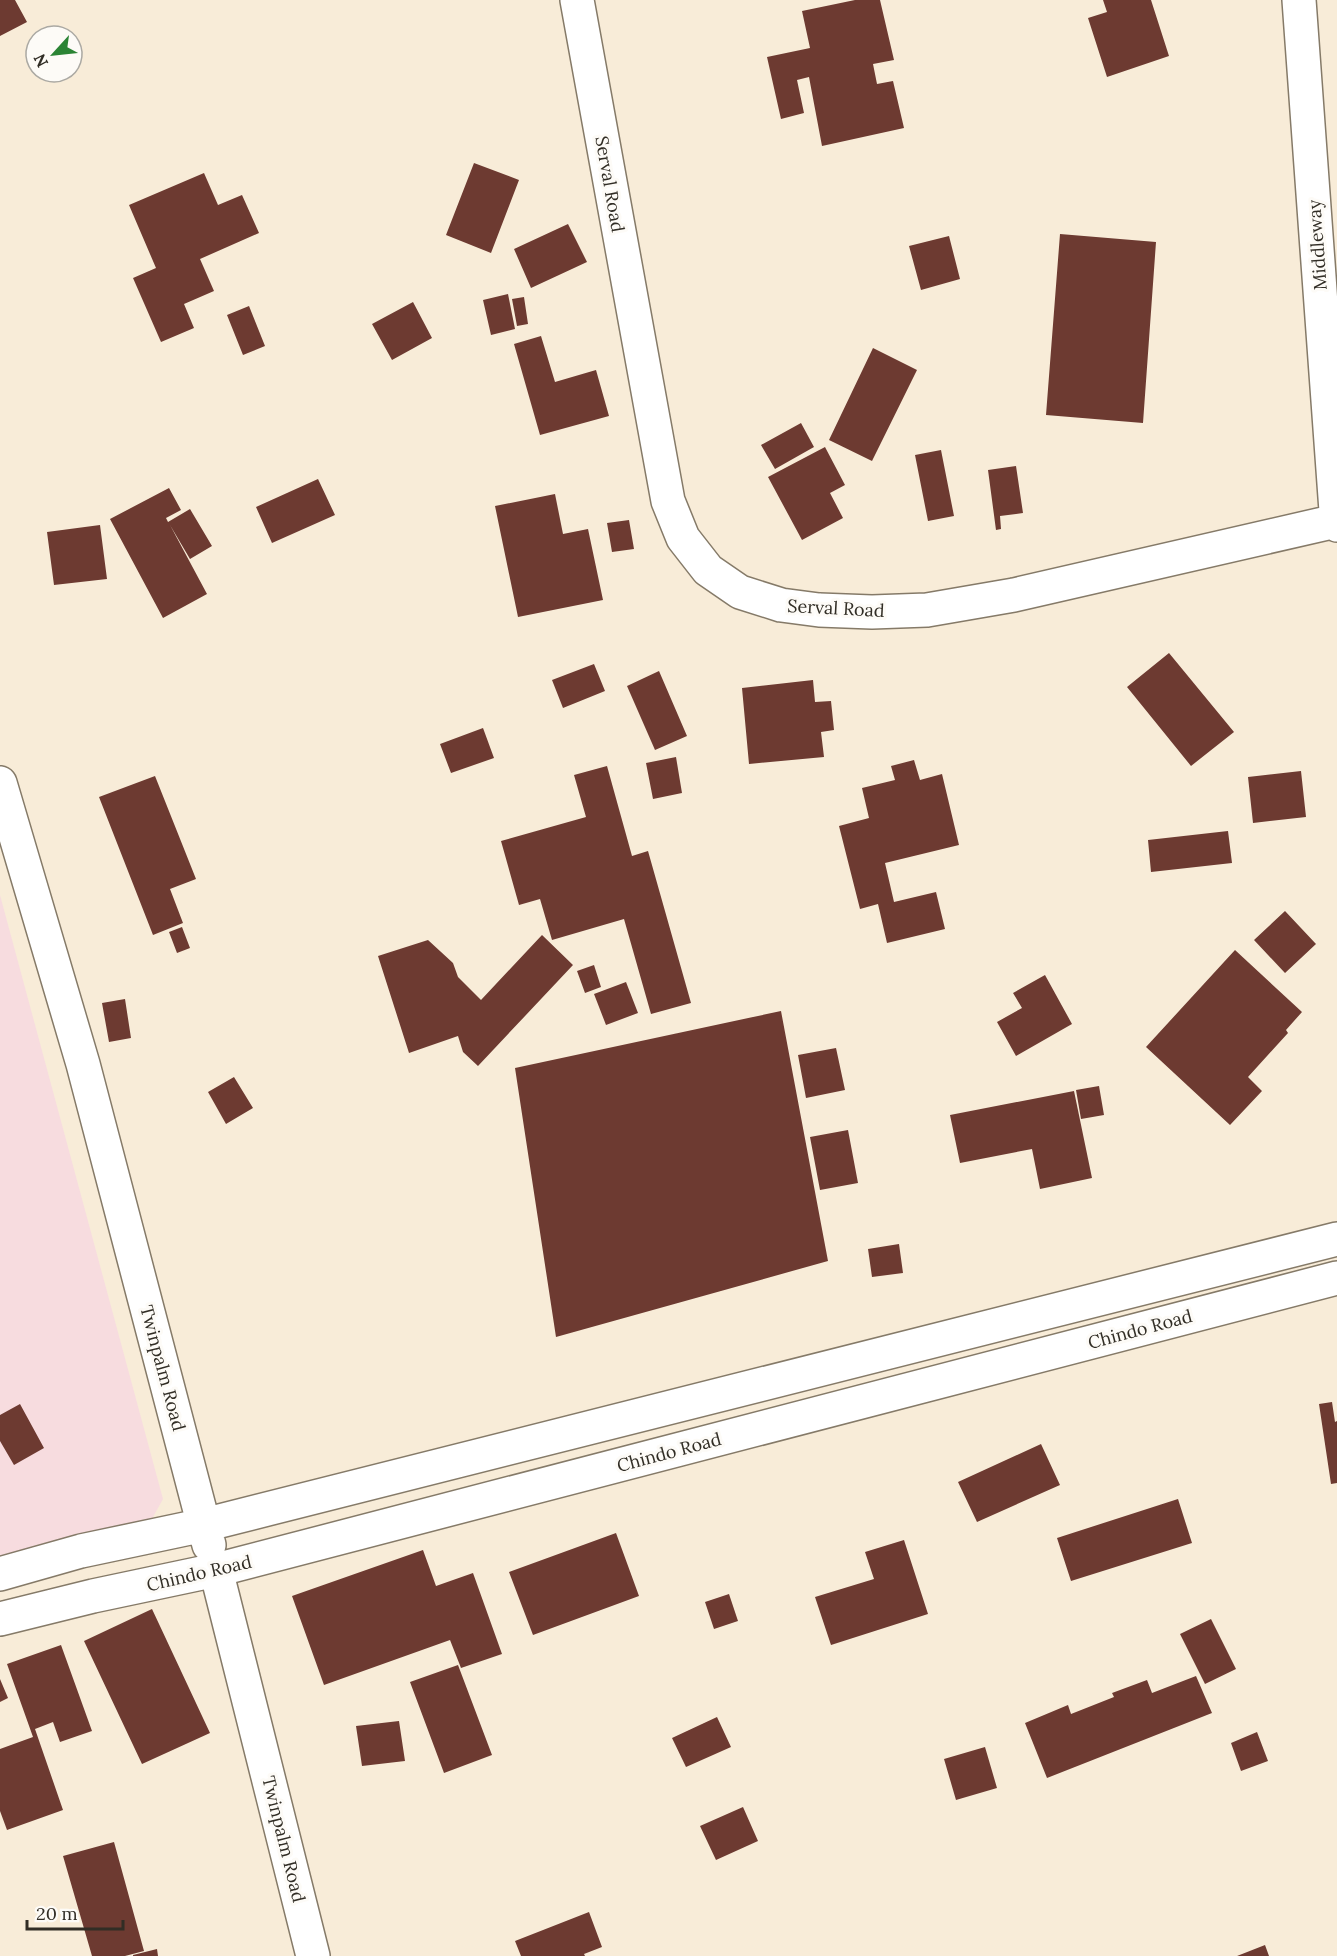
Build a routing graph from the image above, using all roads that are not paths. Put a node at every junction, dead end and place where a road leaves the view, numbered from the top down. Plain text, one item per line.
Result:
1 (577, 0) edge
2 (1299, 0) edge
3 (1336, 521) edge
4 (1337, 525) edge
5 (0, 783) edge
6 (1337, 1239) edge
7 (1337, 1278) edge
8 (204, 1525) junction
9 (216, 1570) junction
10 (0, 1574) edge
11 (0, 1619) edge
12 (314, 1956) edge

1 - 3 main road, Serval Road
2 - 3 main road, Middleway
3 - 4 main road, Middleway
5 - 8 main road, Twinpalm Road
6 - 8 main road
7 - 9 main road, Chindo Road
8 - 9 main road, Twinpalm Road
8 - 10 main road
9 - 11 main road, Chindo Road
9 - 12 main road, Twinpalm Road

